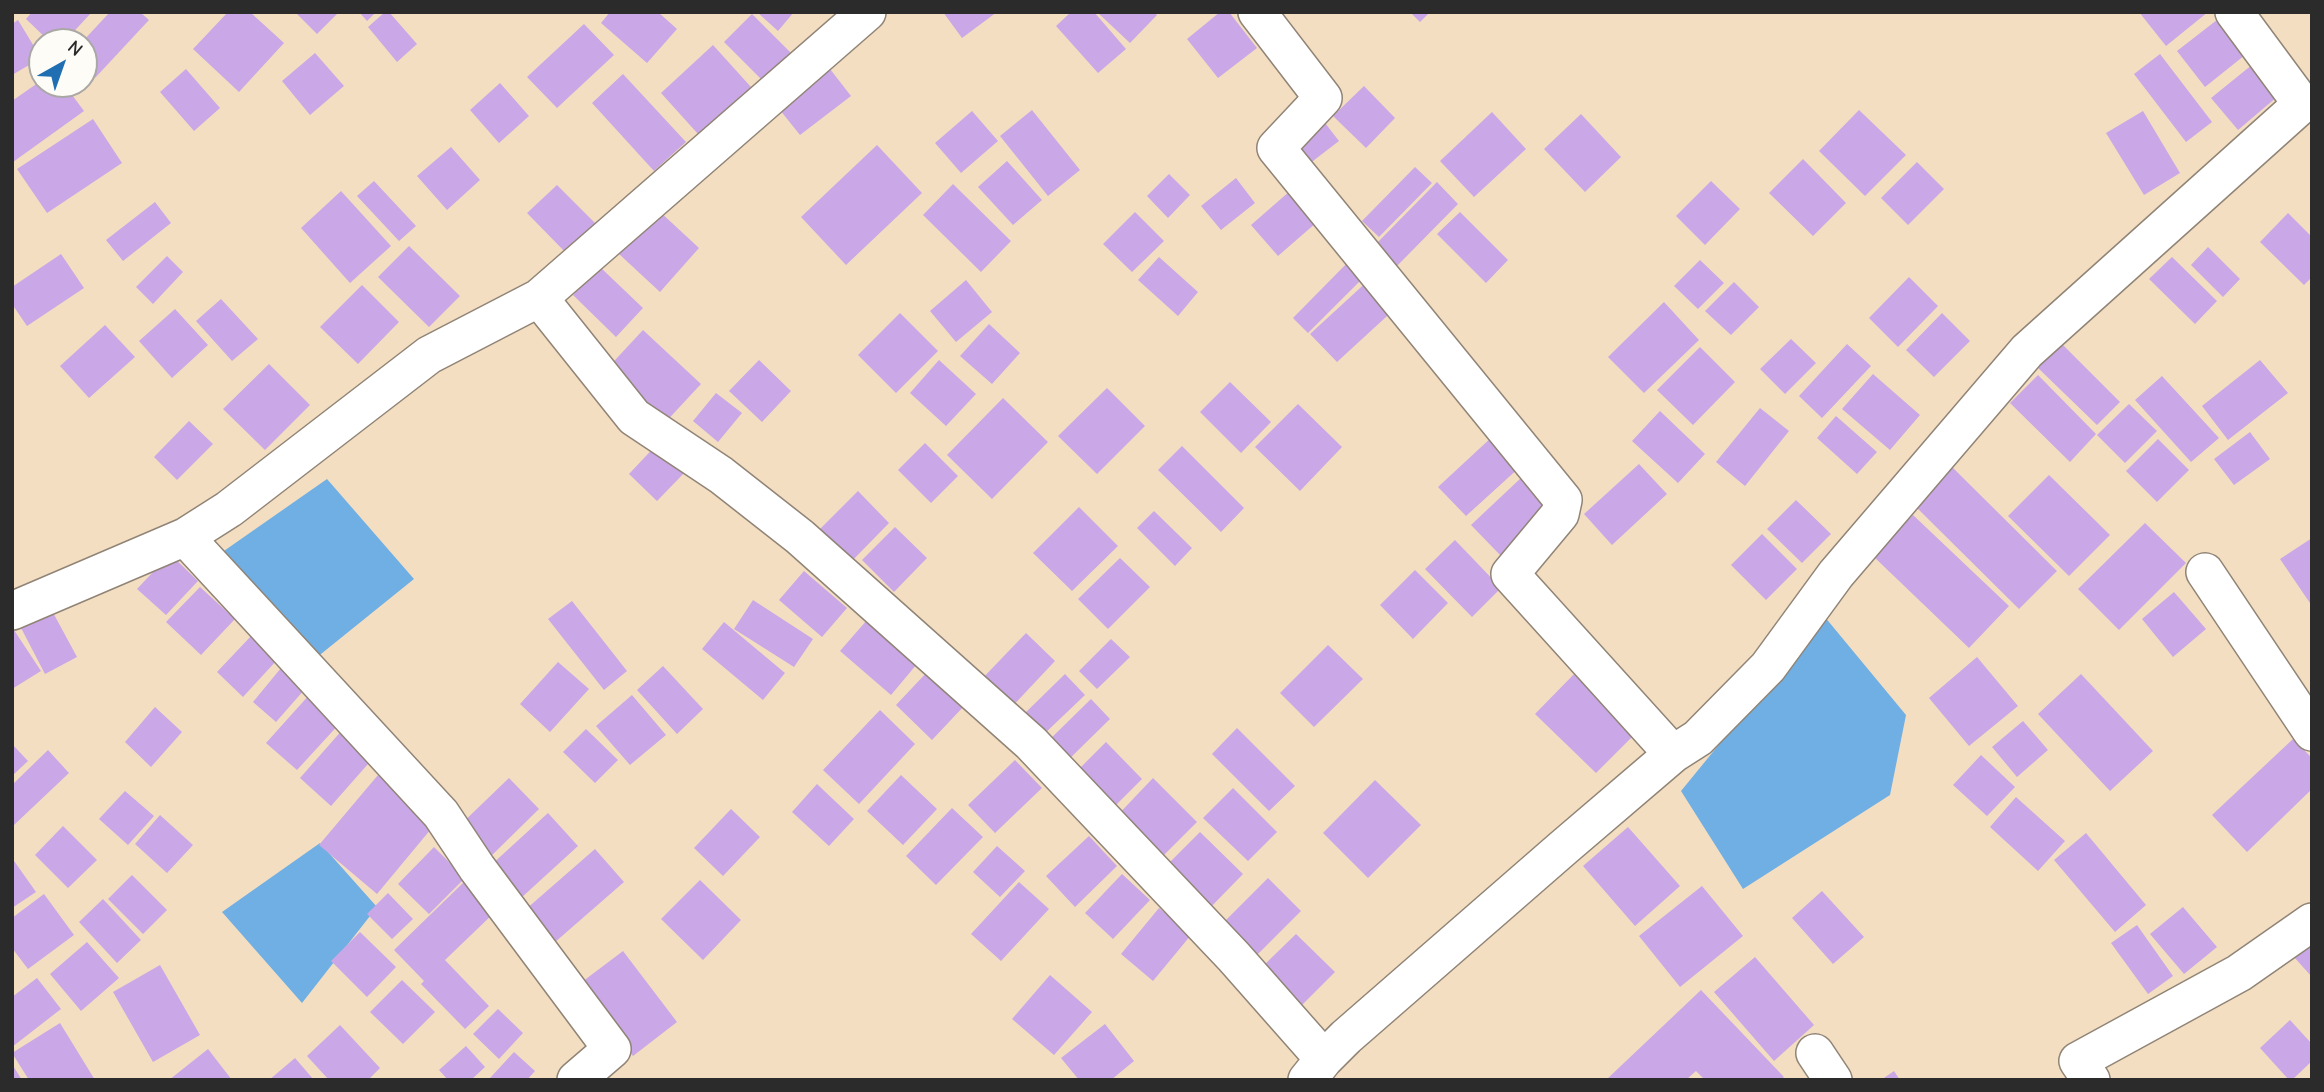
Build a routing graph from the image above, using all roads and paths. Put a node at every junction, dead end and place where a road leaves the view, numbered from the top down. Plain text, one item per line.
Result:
1 (867, 12) edge
2 (1256, 12) edge
3 (2234, 12) edge
4 (2307, 100) edge
5 (538, 298) junction
6 (185, 537) junction
7 (2205, 572) dead end
8 (12, 611) edge
9 (2312, 732) edge
10 (1673, 754) junction
11 (2312, 922) edge
12 (1315, 1069) edge
13 (576, 1080) edge
14 (2091, 1080) edge

1 - 5 street
2 - 10 street
3 - 4 street
4 - 10 street
5 - 6 street
5 - 12 street
6 - 8 street
6 - 13 street
7 - 9 street
10 - 12 street
11 - 14 street

